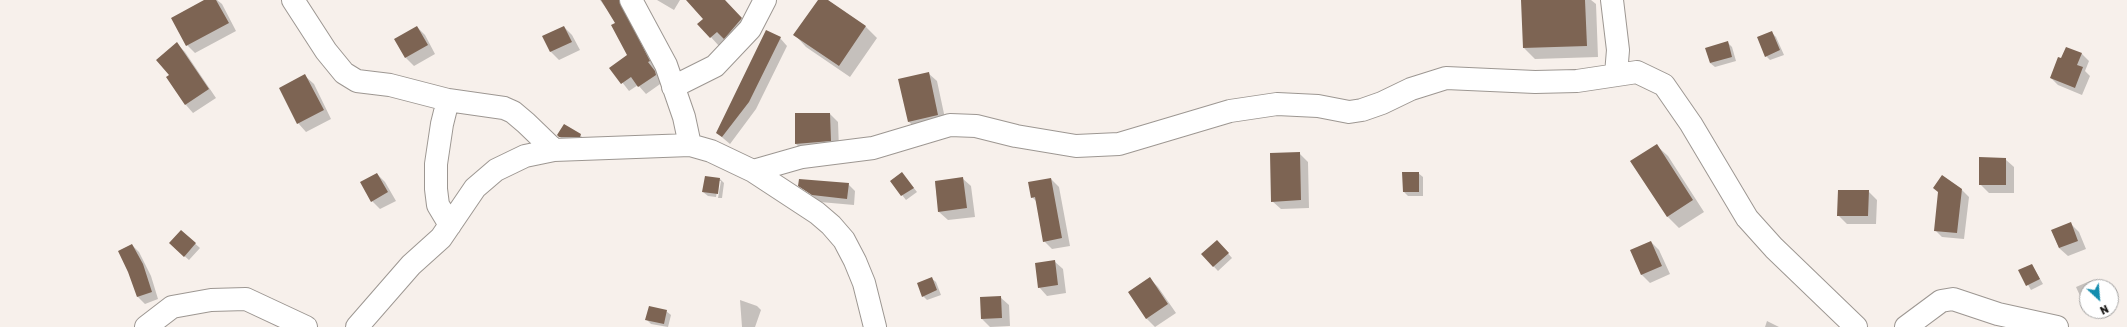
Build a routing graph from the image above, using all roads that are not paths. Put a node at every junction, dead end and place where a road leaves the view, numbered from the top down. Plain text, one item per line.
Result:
1 (294, 0) edge
2 (631, 0) edge
3 (765, 0) edge
4 (1612, 0) edge
5 (1616, 74) junction
6 (673, 86) junction
7 (448, 100) junction
8 (690, 145) junction
9 (554, 150) junction
10 (753, 171) junction
11 (450, 225) junction
12 (1994, 320) edge
13 (146, 327) edge
14 (306, 327) edge
15 (357, 327) edge
16 (875, 327) edge
17 (1856, 327) edge
18 (1906, 327) edge
19 (2057, 327) edge

1 - 7 street
2 - 6 street
3 - 6 street
4 - 5 street
5 - 10 street
5 - 17 street
6 - 8 street
7 - 9 street
7 - 11 street
8 - 9 street
8 - 10 street
9 - 11 street
10 - 16 street
11 - 15 street
12 - 18 street
12 - 19 street
13 - 14 street

